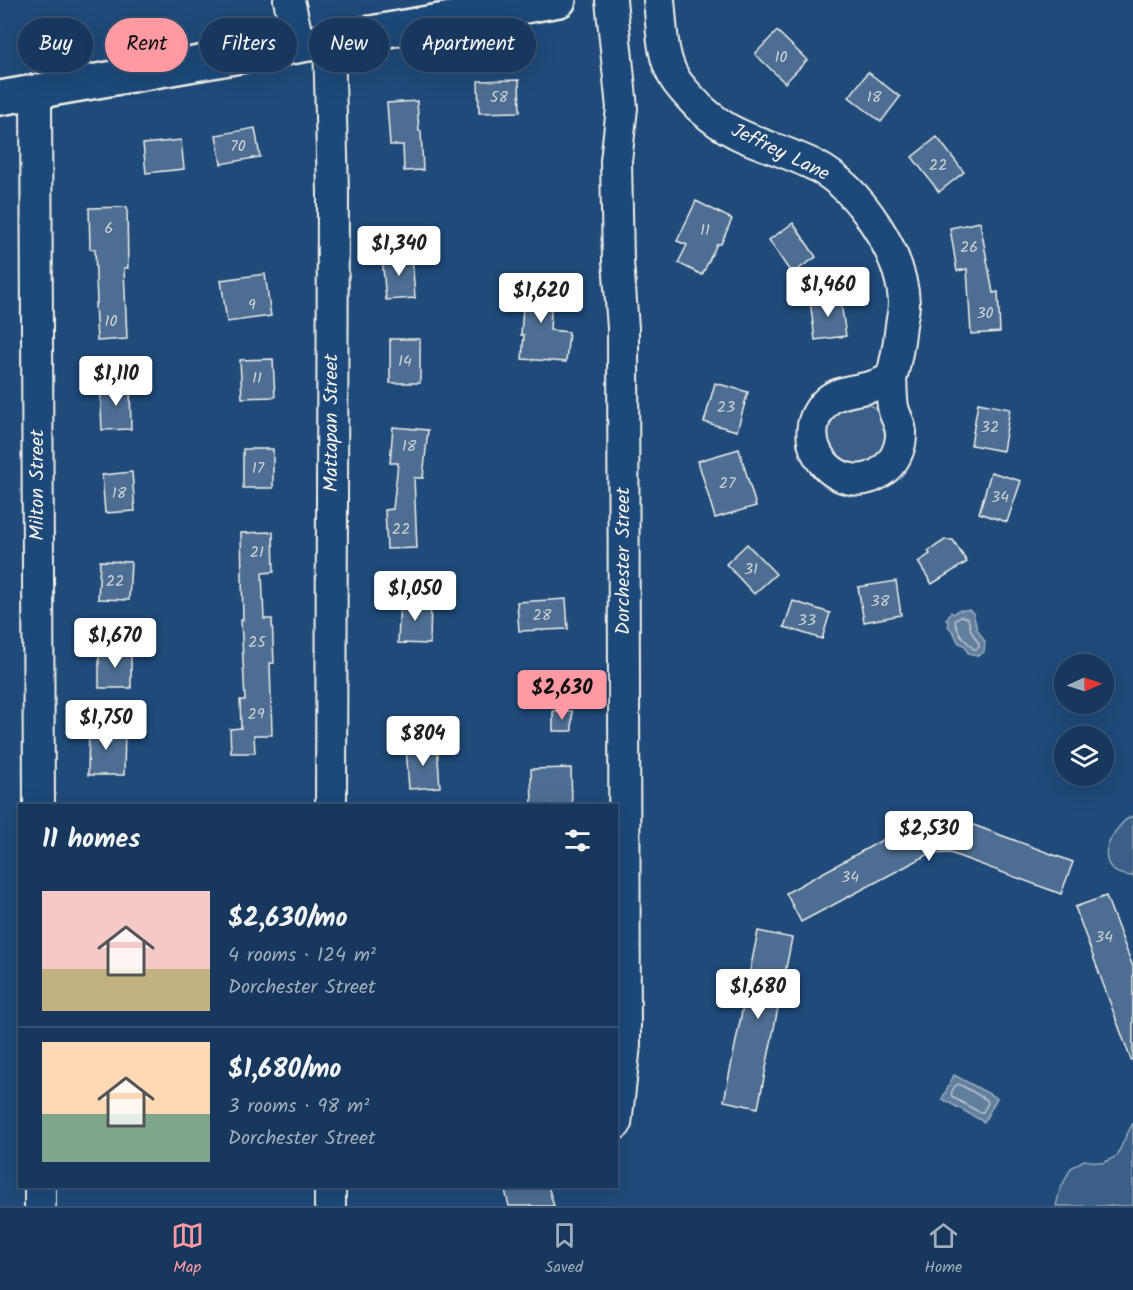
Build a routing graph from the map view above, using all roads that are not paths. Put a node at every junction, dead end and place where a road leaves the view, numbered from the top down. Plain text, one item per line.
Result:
1 (289, 0) edge
2 (559, 0) edge
3 (611, 0) edge
4 (659, 0) edge
5 (389, 30) edge
6 (309, 34) edge
7 (309, 44) edge
8 (318, 72) edge
9 (36, 92) junction
10 (0, 98) edge
11 (891, 379) dead end
12 (39, 804) edge
13 (331, 804) edge
14 (618, 1107) edge
15 (40, 1188) edge
16 (330, 1188) edge
17 (40, 1206) edge
18 (330, 1206) edge

1 - 6 street, Mattapan Street
2 - 5 main road
3 - 14 street, Dorchester Street
4 - 11 street, Jeffrey Lane
7 - 9 main road
8 - 13 street, Mattapan Street
9 - 10 main road
9 - 12 street, Milton Street
15 - 17 street
16 - 18 street

